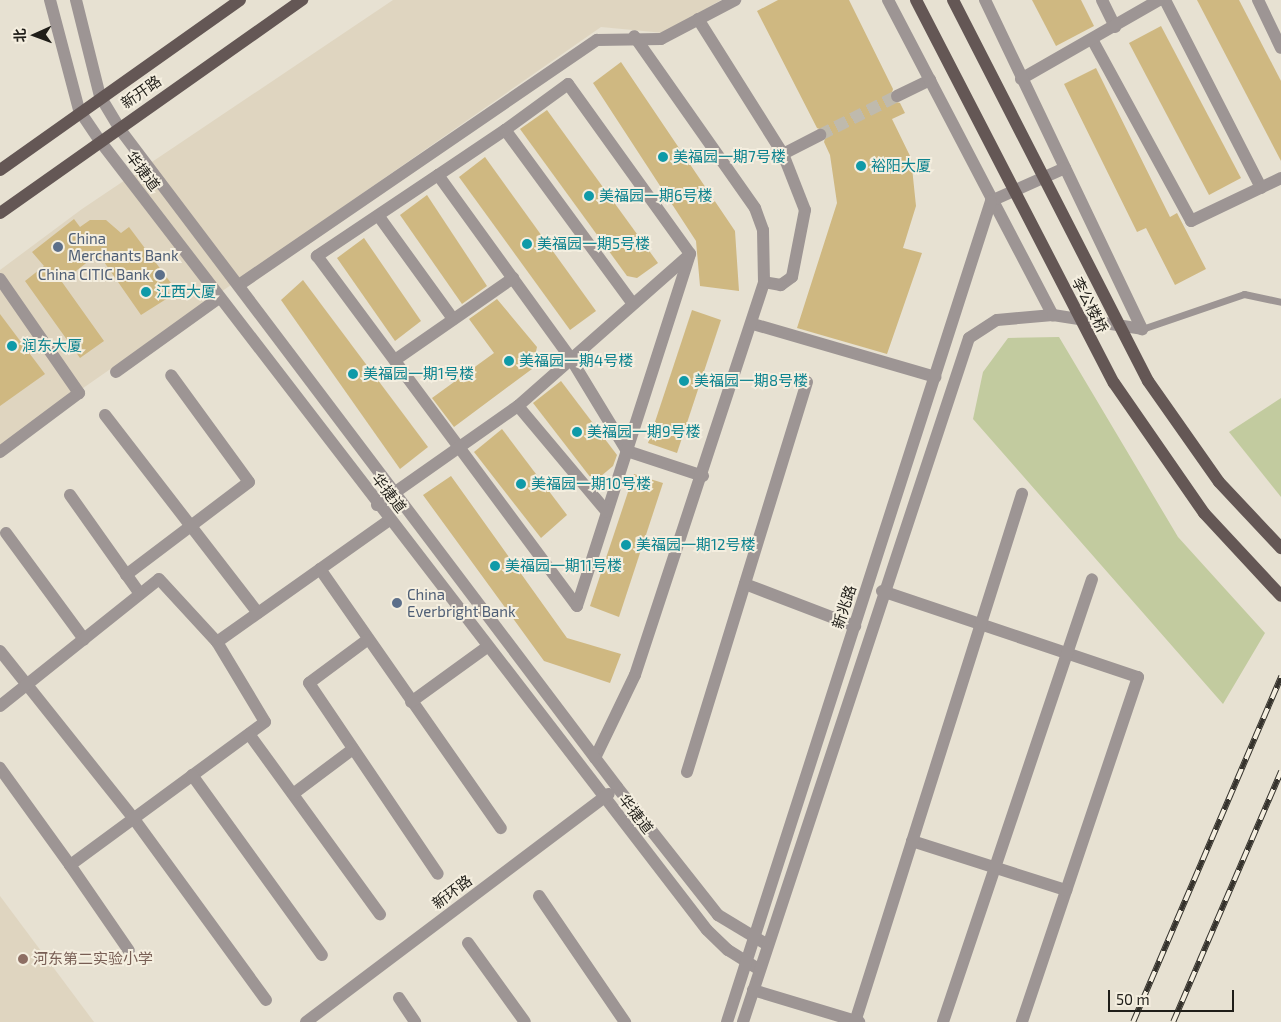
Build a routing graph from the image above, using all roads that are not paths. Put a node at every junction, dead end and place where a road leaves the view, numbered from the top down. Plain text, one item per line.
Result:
1 (50, 0) edge
2 (76, 0) edge
3 (240, 0) edge
4 (302, 0) edge
5 (736, 0) edge
6 (888, 0) edge
7 (916, 0) edge
8 (953, 0) edge
9 (985, 0) edge
10 (1102, 0) edge
11 (1159, 0) edge
12 (1165, 0) edge
13 (1258, 0) edge
14 (698, 19) junction
15 (1115, 27) junction
16 (634, 36) junction
17 (1094, 41) junction
18 (1281, 48) edge
19 (1022, 79) junction
20 (930, 80) junction
21 (100, 96) junction
22 (897, 96) tunnel mouth
23 (79, 110) junction
24 (119, 128) junction
25 (505, 130) junction
26 (820, 135) tunnel mouth
27 (100, 141) junction
28 (783, 154) junction
29 (1065, 168) junction
30 (0, 170) edge
31 (438, 175) junction
32 (1281, 178) edge
33 (1260, 188) junction
34 (991, 201) junction
35 (0, 213) edge
36 (380, 218) junction
37 (690, 254) junction
38 (513, 278) junction
39 (0, 279) edge
40 (764, 282) junction
41 (240, 285) junction
42 (219, 298) junction
43 (1281, 302) edge
44 (633, 304) junction
45 (1053, 314) junction
46 (453, 319) junction
47 (753, 324) junction
48 (1142, 329) junction
49 (571, 359) junction
50 (395, 360) junction
51 (116, 372) dead end
52 (171, 375) dead end
53 (935, 377) junction
54 (808, 382) dead end
55 (518, 406) junction
56 (105, 415) dead end
57 (457, 448) junction
58 (627, 451) junction
59 (0, 452) edge
60 (703, 476) junction
61 (396, 491) junction
62 (1022, 494) dead end
63 (70, 496) dead end
64 (377, 505) junction
65 (607, 512) junction
66 (389, 520) junction
67 (191, 526) junction
68 (6, 533) dead end
69 (1281, 548) edge
70 (320, 569) junction
71 (126, 575) junction
72 (1092, 579) dead end
73 (745, 584) junction
74 (882, 590) junction
75 (140, 594) junction
76 (1281, 596) edge
77 (258, 613) junction
78 (981, 623) junction
79 (855, 626) junction
80 (84, 639) junction
81 (367, 640) junction
82 (217, 642) junction
83 (486, 647) junction
84 (0, 652) edge
85 (1066, 652) junction
86 (26, 686) junction
87 (411, 702) junction
88 (0, 706) edge
89 (249, 734) junction
90 (353, 749) junction
91 (595, 758) junction
92 (0, 768) edge
93 (688, 772) dead end
94 (192, 775) junction
95 (617, 787) junction
96 (292, 794) junction
97 (603, 799) junction
98 (134, 819) junction
99 (501, 828) dead end
100 (912, 841) junction
101 (70, 865) junction
102 (994, 868) junction
103 (438, 874) dead end
104 (1066, 890) junction
105 (540, 896) dead end
106 (380, 914) dead end
107 (754, 940) junction
108 (468, 943) dead end
109 (768, 945) junction
110 (129, 951) dead end
111 (322, 955) dead end
112 (746, 962) junction
113 (759, 970) junction
114 (753, 990) junction
115 (399, 998) dead end
116 (266, 1000) dead end
117 (306, 1022) edge
118 (415, 1022) edge
119 (525, 1022) edge
120 (626, 1022) edge
121 (727, 1022) edge
122 (743, 1022) edge
123 (856, 1022) edge
124 (943, 1022) edge
125 (1022, 1022) edge

1 - 23 street, 华捷道
2 - 21 street, 华捷道
3 - 21 main road, 新开路
4 - 24 main road, 新开路
5 - 14 street
6 - 20 street
7 - 76 main road, 李公楼桥, bridge
8 - 69 main road, 李公楼桥, bridge
9 - 19 street
10 - 15 street
11 - 15 street
12 - 33 street
13 - 18 street
14 - 16 street
14 - 28 street
15 - 17 street
16 - 40 street
16 - 41 street
17 - 19 street
17 - 33 street
19 - 29 street
20 - 22 street
20 - 34 street
21 - 23 main road, 新开路
21 - 24 street, 华捷道
23 - 27 street, 华捷道
23 - 30 main road, 新开路
24 - 27 main road, 新开路
24 - 41 street, 华捷道
25 - 31 street
25 - 37 street
25 - 44 street
26 - 28 street
27 - 35 main road, 新开路
27 - 42 street, 华捷道
28 - 40 street
29 - 34 street
29 - 48 street
31 - 36 street
31 - 38 street
32 - 33 street
34 - 45 street
34 - 53 street, 新兆路
36 - 46 street
36 - 50 street
37 - 44 street
37 - 58 street
38 - 46 street
38 - 49 street
39 - 59 street
40 - 47 street
41 - 61 street, 华捷道
42 - 51 street
42 - 64 street, 华捷道
43 - 48 lane
44 - 49 street
45 - 48 street, 新兆路
45 - 74 street, 新兆路
46 - 50 street
47 - 53 street
47 - 60 street
49 - 55 street
49 - 58 street
50 - 57 street
52 - 67 street
53 - 79 street, 新兆路
54 - 73 street
55 - 57 street
55 - 65 street
56 - 67 street
57 - 61 street
57 - 65 street
58 - 60 street
58 - 65 street
60 - 91 street
61 - 64 street
61 - 91 street, 华捷道
62 - 78 street
63 - 71 street
64 - 66 street, 华捷道
66 - 70 street
66 - 83 street, 华捷道
67 - 71 street
67 - 77 street
68 - 80 street
70 - 77 street
70 - 81 street
71 - 75 street
72 - 85 street
73 - 79 street
73 - 93 street
74 - 78 street
74 - 109 street, 新兆路
75 - 80 street
75 - 82 street
77 - 82 street
78 - 85 street
78 - 100 street
79 - 107 street, 新兆路
80 - 86 street
81 - 87 street
81 - 90 street
82 - 89 street
83 - 87 street
83 - 97 street, 华捷道
84 - 86 street
85 - 102 street
85 - 104 street
86 - 88 street
86 - 98 street
87 - 99 street
89 - 94 street
89 - 96 street
90 - 96 street
90 - 103 street
91 - 95 street, 华捷道
92 - 101 street
94 - 98 street
94 - 111 street
95 - 97 street, 新环路
95 - 107 street, 华捷道
96 - 106 street
97 - 112 street, 华捷道
97 - 117 street, 新环路
98 - 101 street
98 - 116 street
100 - 102 street
100 - 123 street
101 - 110 street
102 - 104 street
102 - 124 street
104 - 125 street
105 - 120 street
107 - 109 street, 华捷道
107 - 112 street, 新兆路
108 - 119 street
109 - 113 street, 新兆路
112 - 113 street, 华捷道
112 - 121 street, 新兆路
113 - 114 street, 新兆路
114 - 122 street, 新兆路
114 - 123 street
115 - 118 street

